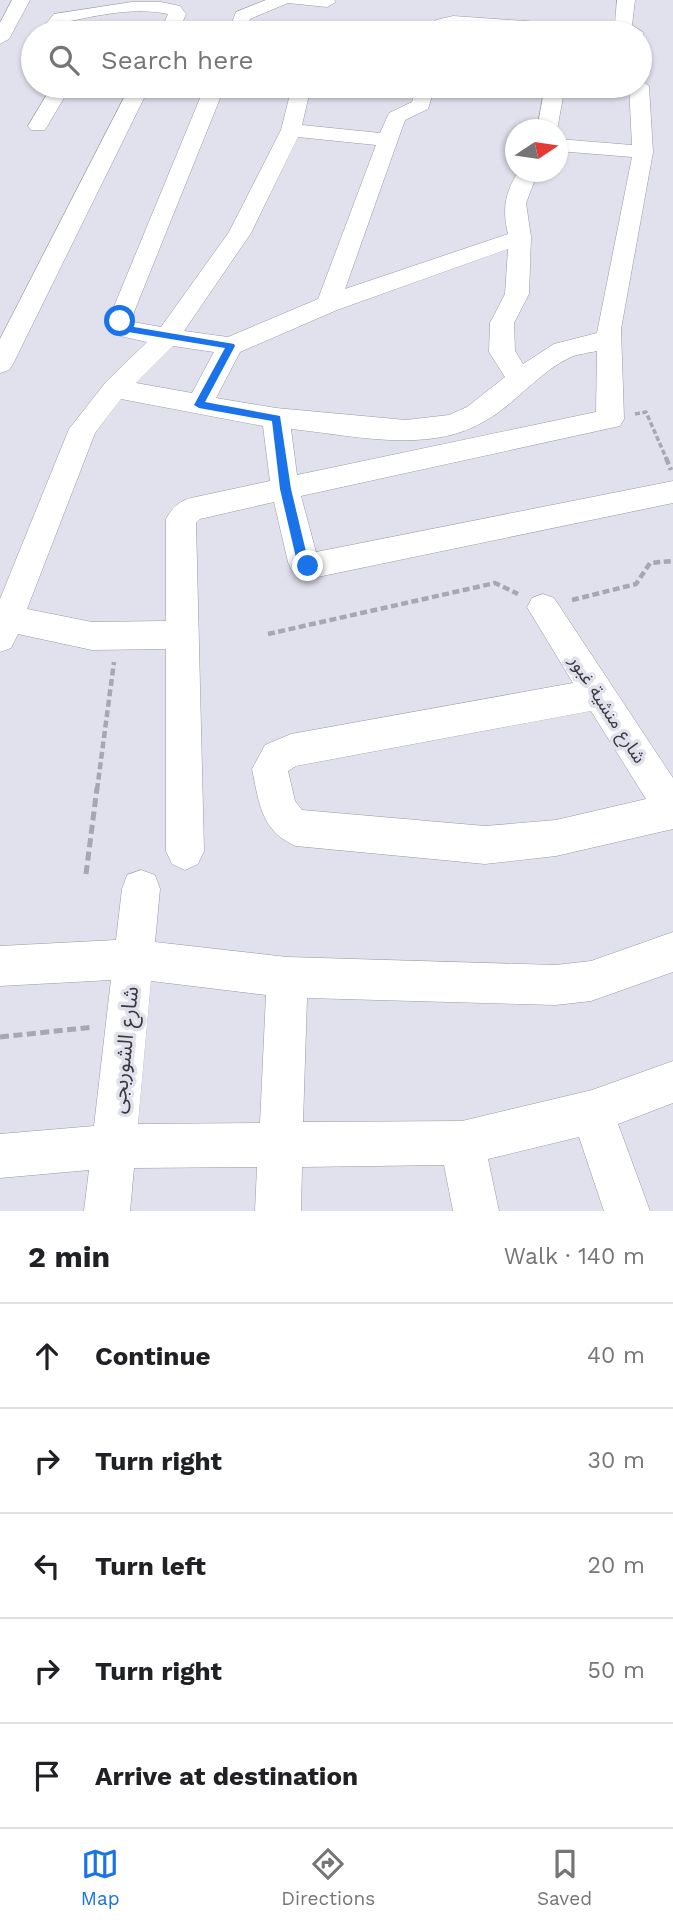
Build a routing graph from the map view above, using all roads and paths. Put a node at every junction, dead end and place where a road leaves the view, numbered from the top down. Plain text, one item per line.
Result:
1 (281, 0) edge
2 (293, 0) edge
3 (625, 0) edge
4 (21, 1) edge
5 (327, 1) edge
6 (46, 2) edge
7 (91, 12) junction
8 (56, 21) edge
9 (174, 21) edge
10 (241, 21) edge
11 (321, 21) edge
12 (628, 21) edge
13 (0, 39) edge
14 (54, 98) edge
15 (134, 98) edge
16 (210, 98) edge
17 (298, 98) edge
18 (423, 98) edge
19 (553, 98) edge
20 (640, 98) edge
21 (549, 119) edge
22 (38, 126) dead end
23 (291, 130) junction
24 (388, 140) junction
25 (568, 146) edge
26 (643, 152) junction
27 (523, 182) edge
28 (520, 237) junction
29 (328, 304) junction
30 (167, 337) junction
31 (609, 339) junction
32 (6, 340) edge
33 (230, 346) junction
34 (0, 364) edge
35 (520, 379) junction
36 (115, 389) junction
37 (199, 405) junction
38 (276, 418) junction
39 (610, 419) junction
40 (673, 476) edge
41 (285, 489) junction
42 (673, 492) edge
43 (673, 561) edge
44 (544, 607) junction
45 (3, 628) edge
46 (268, 634) dead end
47 (182, 635) junction
48 (118, 637) junction
49 (599, 694) junction
50 (673, 811) edge
51 (185, 851) dead end
52 (86, 874) dead end
53 (141, 889) dead end
54 (673, 952) edge
55 (134, 959) junction
56 (0, 966) edge
57 (287, 977) junction
58 (127, 1024) junction
59 (0, 1037) edge
60 (673, 1082) edge
61 (593, 1112) junction
62 (462, 1143) junction
63 (280, 1144) junction
64 (114, 1146) junction
65 (0, 1156) edge
66 (107, 1211) edge
67 (278, 1211) edge
68 (476, 1211) edge
69 (626, 1211) edge

1 - 10 street
2 - 5 street
3 - 12 street
4 - 6 street
4 - 13 street
5 - 11 street
6 - 7 street
7 - 8 street
7 - 9 street
14 - 22 street
15 - 32 street
16 - 30 street
17 - 23 street
18 - 24 street
19 - 21 street
20 - 26 street
23 - 24 street
23 - 30 street
24 - 29 street
25 - 26 street
26 - 31 street
27 - 28 street
28 - 29 street
28 - 35 street
29 - 33 street
30 - 33 street
30 - 36 street
31 - 35 street
31 - 39 street
32 - 34 street
33 - 37 street
35 - 38 street
36 - 37 street
36 - 45 street
37 - 38 street
38 - 41 street
39 - 40 path
39 - 41 street
41 - 42 street
41 - 47 street
43 - 44 path
44 - 46 path
44 - 49 street, شارع منشية غبور
45 - 48 street
47 - 48 street
47 - 51 street
48 - 52 path
49 - 50 street, شارع منشية غبور
49 - 50 street
53 - 55 street, شارع الشوربجى
54 - 57 street
55 - 56 street
55 - 57 street
55 - 58 street, شارع الشوربجى
57 - 63 street
58 - 59 path
58 - 64 street, شارع الشوربجى
60 - 61 street
61 - 62 street
61 - 69 street
62 - 63 street
62 - 68 street
63 - 64 street
63 - 67 street
64 - 65 street
64 - 66 street, شارع الشوربجى

